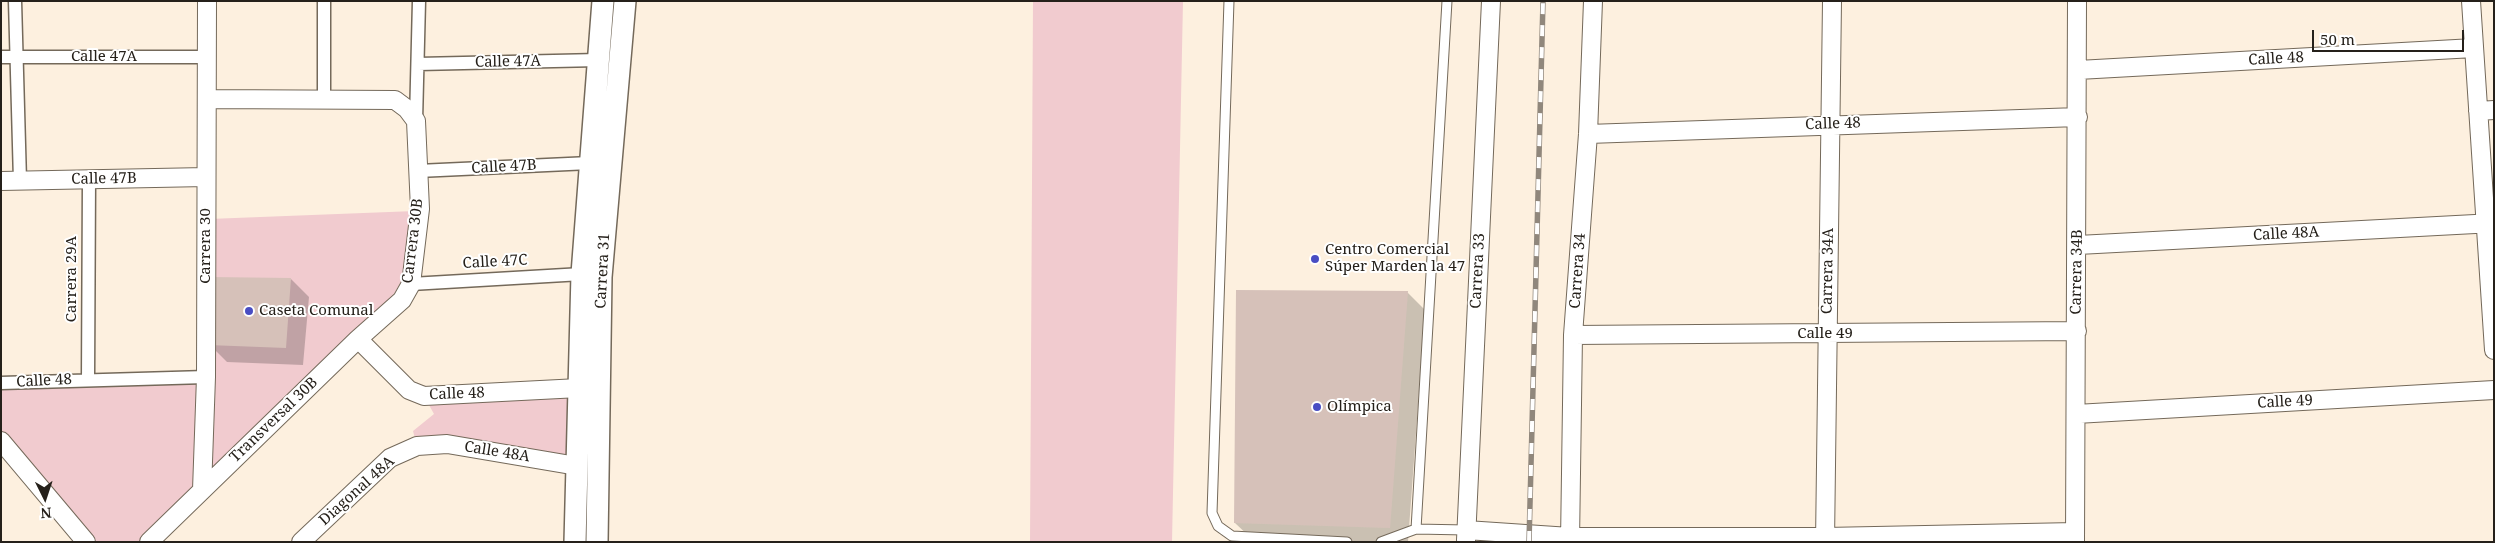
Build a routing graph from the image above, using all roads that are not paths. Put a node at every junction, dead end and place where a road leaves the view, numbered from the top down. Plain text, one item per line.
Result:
1 (15, 1) edge
2 (207, 1) edge
3 (324, 1) edge
4 (420, 1) edge
5 (603, 1) edge
6 (625, 1) edge
7 (1229, 1) edge
8 (1447, 1) edge
9 (1491, 1) edge
10 (1592, 1) edge
11 (1832, 1) edge
12 (2077, 1) edge
13 (2471, 1) edge
14 (2474, 48) junction
15 (1, 57) edge
16 (16, 57) junction
17 (207, 57) junction
18 (599, 60) junction
19 (418, 64) junction
20 (2078, 70) junction
21 (207, 99) junction
22 (324, 99) junction
23 (2486, 111) edge
24 (412, 115) junction
25 (2078, 117) junction
26 (1830, 124) junction
27 (1588, 134) junction
28 (598, 150) junction
29 (418, 171) junction
30 (206, 177) junction
31 (89, 180) junction
32 (1, 181) edge
33 (20, 181) junction
34 (2490, 224) edge
35 (2078, 245) junction
36 (582, 274) junction
37 (411, 284) junction
38 (402, 300) joint
39 (2076, 331) junction
40 (1827, 334) junction
41 (1574, 335) junction
42 (358, 339) junction
43 (2494, 348) edge
44 (206, 378) junction
45 (88, 379) junction
46 (1, 383) edge
47 (579, 388) junction
48 (2494, 390) edge
49 (2076, 414) junction
50 (1, 441) edge
51 (417, 446) joint
52 (577, 466) junction
53 (202, 490) junction
54 (1416, 529) junction
55 (1466, 536) edge
56 (2075, 537) edge
57 (1570, 539) edge
58 (1825, 539) edge
59 (86, 542) edge
60 (149, 542) edge
61 (301, 542) edge
62 (575, 542) edge
63 (597, 542) edge
64 (1347, 542) edge
65 (1381, 542) edge

1 - 16 street
2 - 17 street, Carrera 30
3 - 22 street
4 - 19 street, Carrera 30B
5 - 18 street, Carrera 31
6 - 28 street, Carrera 31
7 - 64 lane
8 - 54 lane
9 - 55 street, Carrera 33
10 - 27 street, Carrera 34
11 - 26 street, Carrera 34A
12 - 20 street, Carrera 34B
13 - 14 street
14 - 20 street, Calle 48
14 - 23 street
15 - 16 street, Calle 47A
16 - 17 street, Calle 47A
16 - 33 street
17 - 21 street, Carrera 30
18 - 19 street, Calle 47A
18 - 28 street, Carrera 31
19 - 24 street, Carrera 30B
20 - 25 street, Carrera 34B
21 - 22 street
21 - 30 street, Carrera 30
22 - 24 street
23 - 34 street
24 - 29 street, Carrera 30B
25 - 26 street, Calle 48
25 - 35 street, Carrera 34B
26 - 27 street, Calle 48
26 - 40 street, Carrera 34A
27 - 41 street, Carrera 34
28 - 29 street, Calle 47B
28 - 36 street, Carrera 31
28 - 63 street, Carrera 31
29 - 37 street, Carrera 30B
30 - 31 street, Calle 47B
30 - 44 street, Carrera 30
31 - 33 street, Calle 47B
31 - 45 street, Carrera 29A
32 - 33 street, Calle 47B
34 - 35 street, Calle 48A
34 - 43 street
35 - 39 street, Carrera 34B
36 - 37 street, Calle 47C
36 - 47 street, Carrera 31
37 - 38 street, Carrera 30B
38 - 42 street, Transversal 30B
39 - 40 street, Calle 49
39 - 49 street, Carrera 34B
40 - 41 street, Calle 49
40 - 58 street, Carrera 34A
41 - 57 street, Carrera 34
42 - 47 street, Calle 48
42 - 53 street, Transversal 30B
44 - 45 street, Calle 48
44 - 53 street, Carrera 30
45 - 46 street, Calle 48
47 - 52 street, Carrera 31
48 - 49 street, Calle 49
49 - 56 street, Carrera 34B
50 - 59 street
51 - 52 street, Calle 48A
51 - 61 street, Diagonal 48A
52 - 62 street, Carrera 31
53 - 60 street, Transversal 30B
54 - 55 lane
54 - 65 lane
55 - 57 street
56 - 58 street
57 - 58 street

